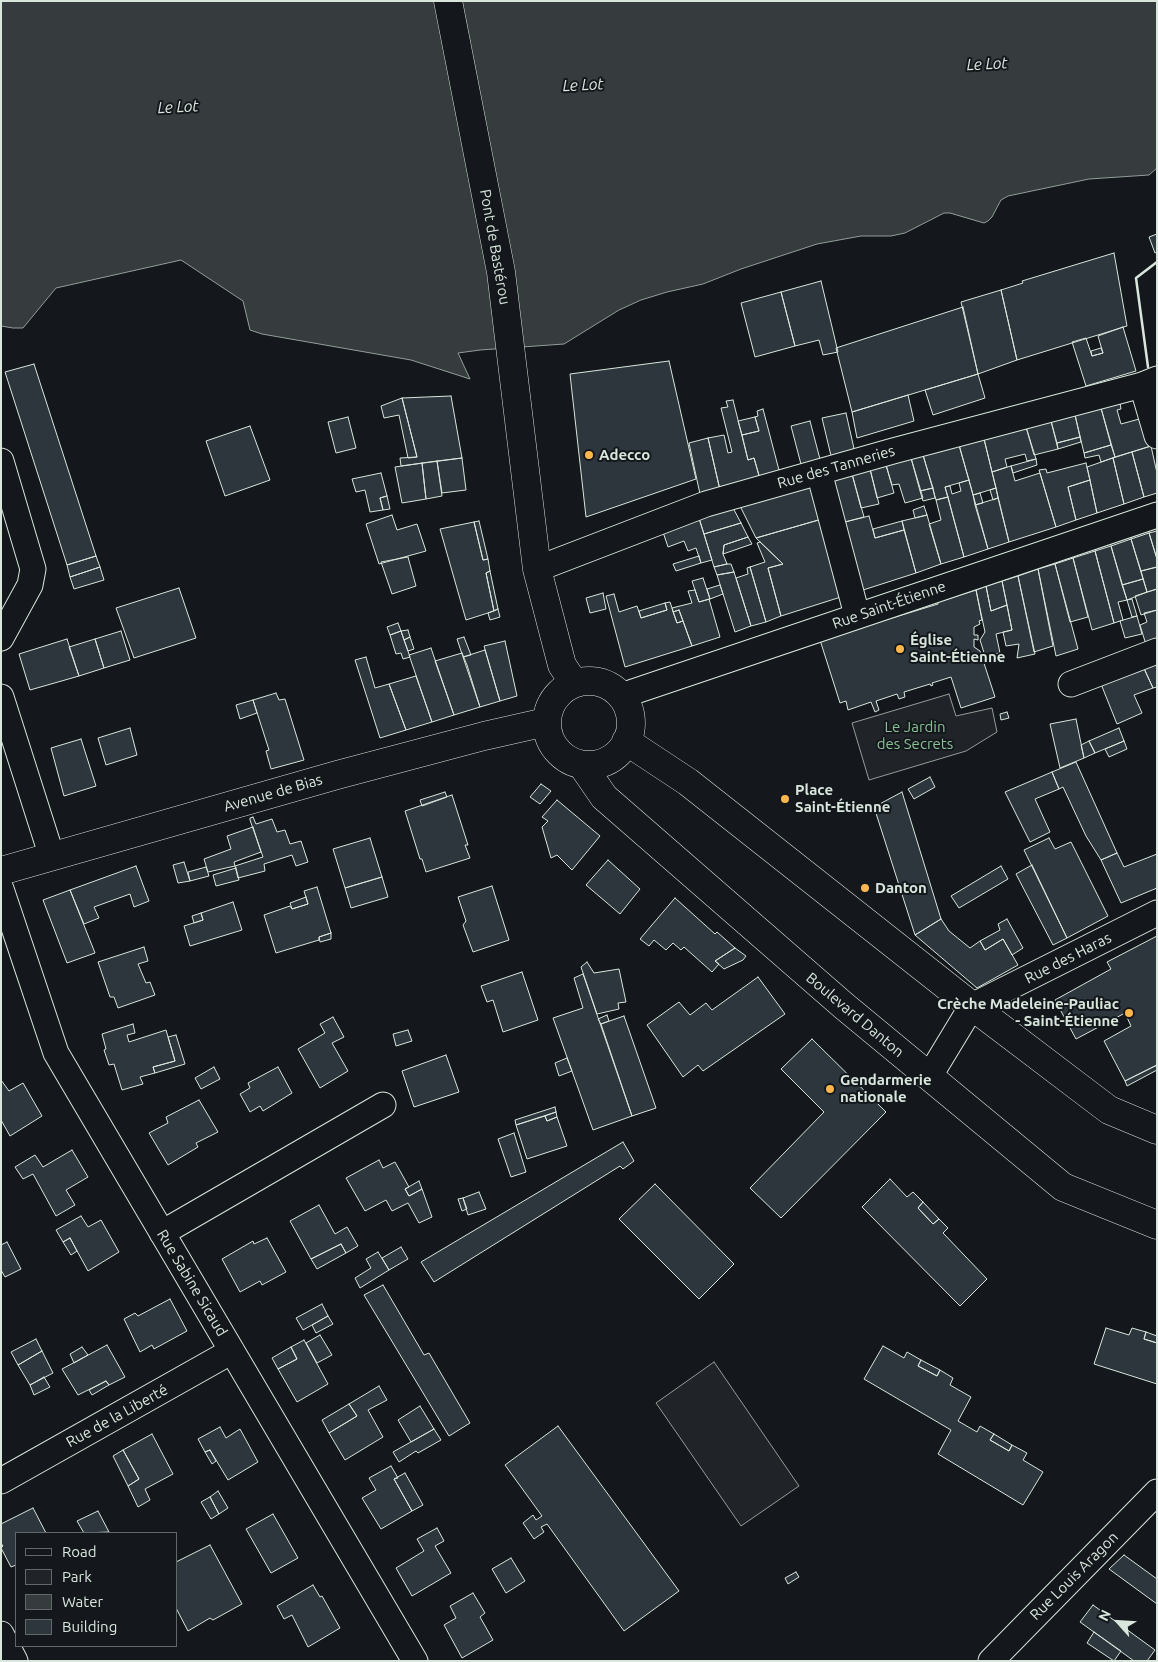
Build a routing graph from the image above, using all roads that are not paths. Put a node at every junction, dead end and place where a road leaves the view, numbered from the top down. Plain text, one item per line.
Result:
1 (448, 1) edge
2 (1150, 382) edge
3 (1157, 436) edge
4 (1, 461) edge
5 (819, 472) junction
6 (1157, 515) edge
7 (537, 569) junction
8 (857, 615) junction
9 (1, 638) edge
10 (1157, 651) edge
11 (574, 683) junction
12 (1071, 684) dead end
13 (621, 696) junction
14 (1, 697) edge
15 (546, 722) junction
16 (626, 741) junction
17 (582, 765) junction
18 (52, 857) junction
19 (1, 871) edge
20 (1, 889) edge
21 (1157, 913) edge
22 (972, 1006) junction
23 (929, 1077) junction
24 (383, 1105) dead end
25 (1157, 1130) edge
26 (1157, 1226) edge
27 (162, 1233) junction
28 (232, 1351) junction
29 (1, 1481) edge
30 (1157, 1492) edge
31 (1, 1634) edge
32 (15, 1661) edge
33 (415, 1661) edge
34 (991, 1661) edge

1 - 7 main road, Pont de Bastérou
2 - 3 street
2 - 5 street, Rue des Tanneries
4 - 9 street
5 - 7 street, Rue des Tanneries
5 - 8 street
6 - 8 street, Rue Saint-Étienne
7 - 11 main road, Pont de Bastérou
8 - 13 street, Rue Saint-Étienne
10 - 12 street
11 - 13 main road
11 - 15 main road
13 - 16 main road
14 - 18 street
15 - 17 main road
15 - 18 main road, Avenue de Bias
16 - 17 main road
16 - 22 main road
17 - 23 main road, Boulevard Danton
18 - 19 main road, Avenue de Bias
20 - 27 street, Rue Sabine Sicaud
21 - 22 street, Rue des Haras
22 - 23 street
22 - 25 main road
23 - 26 main road, Boulevard Danton
24 - 27 street
27 - 28 street, Rue Sabine Sicaud
28 - 29 street, Rue de la Liberté
28 - 33 street, Rue Sabine Sicaud
30 - 34 street, Rue Louis Aragon
31 - 32 street

